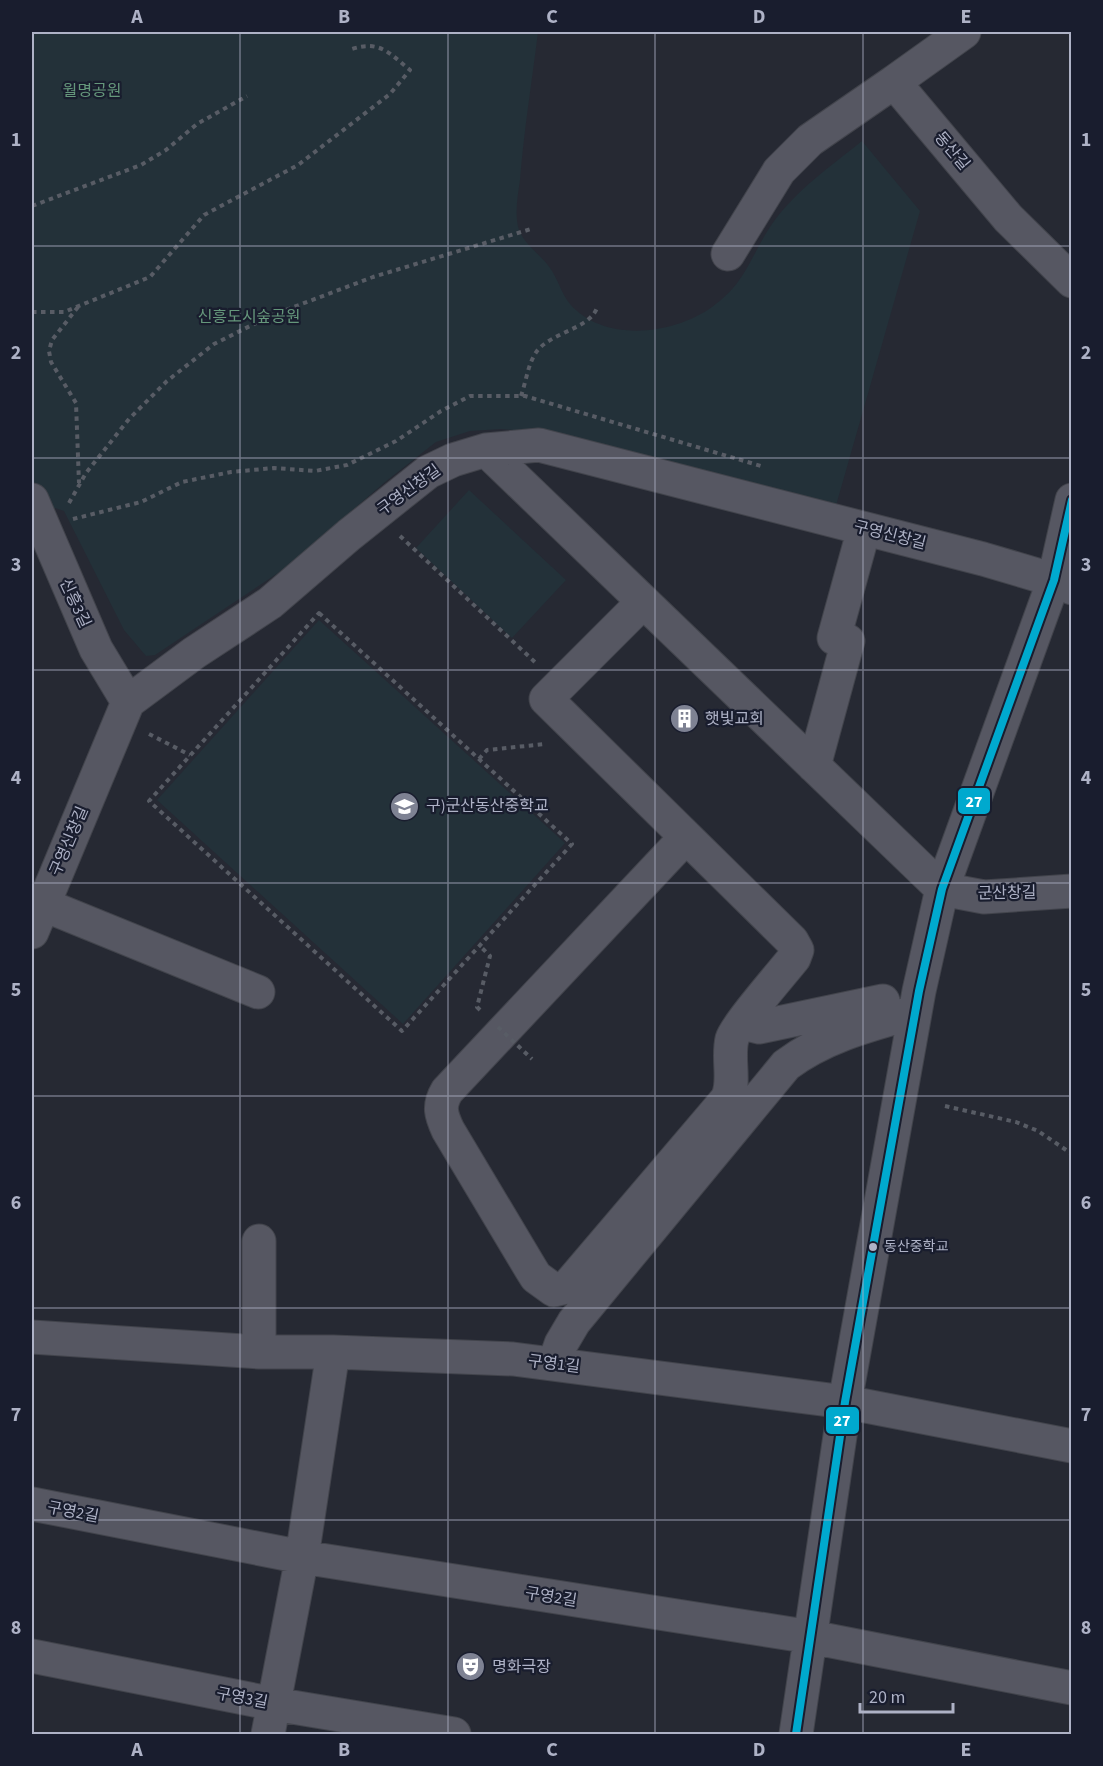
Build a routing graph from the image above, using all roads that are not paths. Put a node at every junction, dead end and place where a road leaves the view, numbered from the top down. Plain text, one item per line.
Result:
1 (964, 32) edge
2 (928, 42) edge
3 (894, 82) junction
4 (728, 254) dead end
5 (1071, 281) edge
6 (486, 450) junction
7 (32, 500) edge
8 (1071, 500) edge
9 (864, 529) junction
10 (39, 541) edge
11 (1063, 584) edge
12 (643, 602) junction
13 (128, 702) junction
14 (814, 766) junction
15 (686, 837) junction
16 (942, 889) junction
17 (1071, 891) edge
18 (37, 918) edge
19 (258, 992) dead end
20 (917, 1001) junction
21 (743, 1023) junction
22 (259, 1241) dead end
23 (32, 1337) edge
24 (259, 1352) junction
25 (333, 1352) junction
26 (554, 1364) junction
27 (845, 1402) junction
28 (1071, 1446) edge
29 (32, 1504) edge
30 (302, 1557) junction
31 (811, 1637) junction
32 (32, 1656) edge
33 (1071, 1688) edge
34 (271, 1719) edge
35 (454, 1734) edge
36 (796, 1734) edge

1 - 2 street
2 - 3 street
3 - 4 street
3 - 5 street, 동산길
6 - 9 street, 구영신창길
6 - 12 street
6 - 13 street, 구영신창길
7 - 10 street, 신흥3길
8 - 11 street
9 - 11 street, 구영신창길
9 - 14 street
10 - 13 street, 신흥3길
11 - 16 street
12 - 14 street
12 - 15 street
13 - 18 street, 구영신창길
14 - 16 street
15 - 21 street
15 - 21 street
16 - 17 street, 군산창길
16 - 20 street
18 - 19 street
20 - 21 street
20 - 26 street
20 - 27 street
22 - 24 street
23 - 24 street, 구영1길
24 - 25 street, 구영1길
25 - 26 street, 구영1길
25 - 30 street
26 - 27 street, 구영1길
27 - 28 street, 구영1길
27 - 31 street
29 - 30 street, 구영2길
30 - 31 street, 구영2길
30 - 34 street
31 - 33 street, 구영2길
31 - 36 street
32 - 34 street, 구영3길
34 - 35 street, 구영3길

